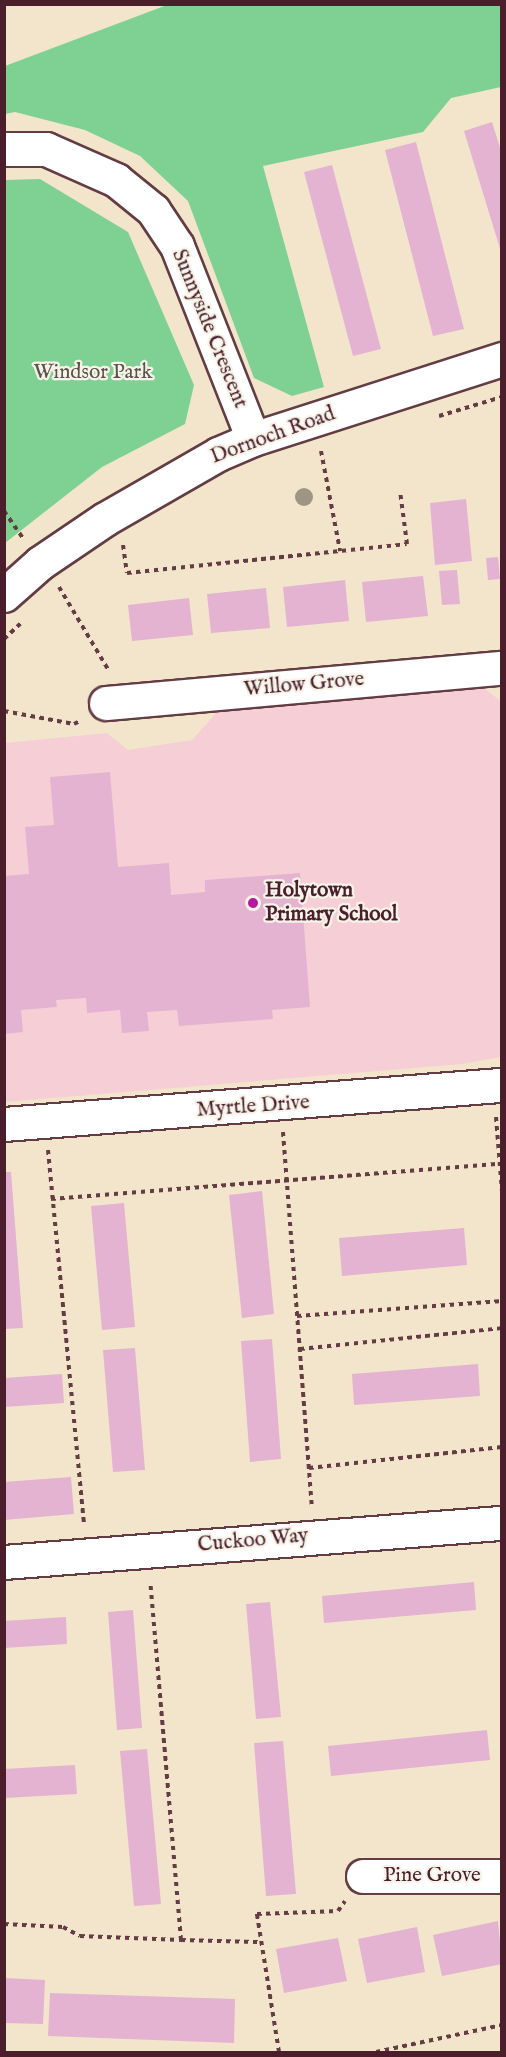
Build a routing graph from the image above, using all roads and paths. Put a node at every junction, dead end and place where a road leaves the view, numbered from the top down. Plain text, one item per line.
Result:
1 (4, 149) edge
2 (501, 359) edge
3 (501, 397) edge
4 (433, 417) dead end
5 (253, 438) junction
6 (332, 447) dead end
7 (321, 451) junction
8 (310, 454) dead end
9 (400, 491) dead end
10 (114, 537) junction
11 (132, 537) dead end
12 (340, 551) junction
13 (40, 563) junction
14 (67, 583) dead end
15 (60, 589) junction
16 (4, 595) edge
17 (52, 596) dead end
18 (28, 617) dead end
19 (4, 639) edge
20 (501, 668) edge
21 (106, 703) junction
22 (4, 711) edge
23 (498, 1086) edge
24 (281, 1105) junction
25 (47, 1121) junction
26 (4, 1124) edge
27 (500, 1164) junction
28 (286, 1183) junction
29 (501, 1191) edge
30 (51, 1199) junction
31 (501, 1300) edge
32 (297, 1316) junction
33 (501, 1328) edge
34 (300, 1349) junction
35 (501, 1447) edge
36 (309, 1468) junction
37 (501, 1523) edge
38 (314, 1535) junction
39 (147, 1551) junction
40 (87, 1556) junction
41 (4, 1562) edge
42 (363, 1876) joint
43 (501, 1876) edge
44 (4, 1924) edge
45 (181, 1940) junction
46 (260, 1942) junction
47 (501, 2025) edge
48 (279, 2052) edge
49 (376, 2052) edge

1 - 5 street, Sunnyside Crescent
2 - 5 street, Dornoch Road
3 - 4 path
5 - 10 street, Dornoch Road
6 - 7 path
7 - 8 path
7 - 12 path
9 - 12 path
10 - 11 path
10 - 12 path
10 - 13 street, Dornoch Road
13 - 15 path
13 - 16 street, Dornoch Road
14 - 15 path
15 - 17 path
15 - 21 path
18 - 19 path
20 - 21 street, Willow Grove
21 - 22 path
23 - 24 street, Myrtle Drive
23 - 27 path
24 - 25 street, Myrtle Drive
24 - 28 path
25 - 26 street, Myrtle Drive
25 - 30 path
27 - 28 path
27 - 29 path
28 - 30 path
28 - 32 path
30 - 40 path
31 - 32 path
32 - 34 path
33 - 34 path
34 - 36 path
35 - 36 path
36 - 38 path
37 - 38 street, Cuckoo Way
38 - 39 street, Cuckoo Way
39 - 40 street, Cuckoo Way
39 - 45 path
40 - 41 street, Cuckoo Way
42 - 43 street, Pine Grove
42 - 46 path
44 - 45 path
45 - 46 path
46 - 48 path
47 - 49 path

